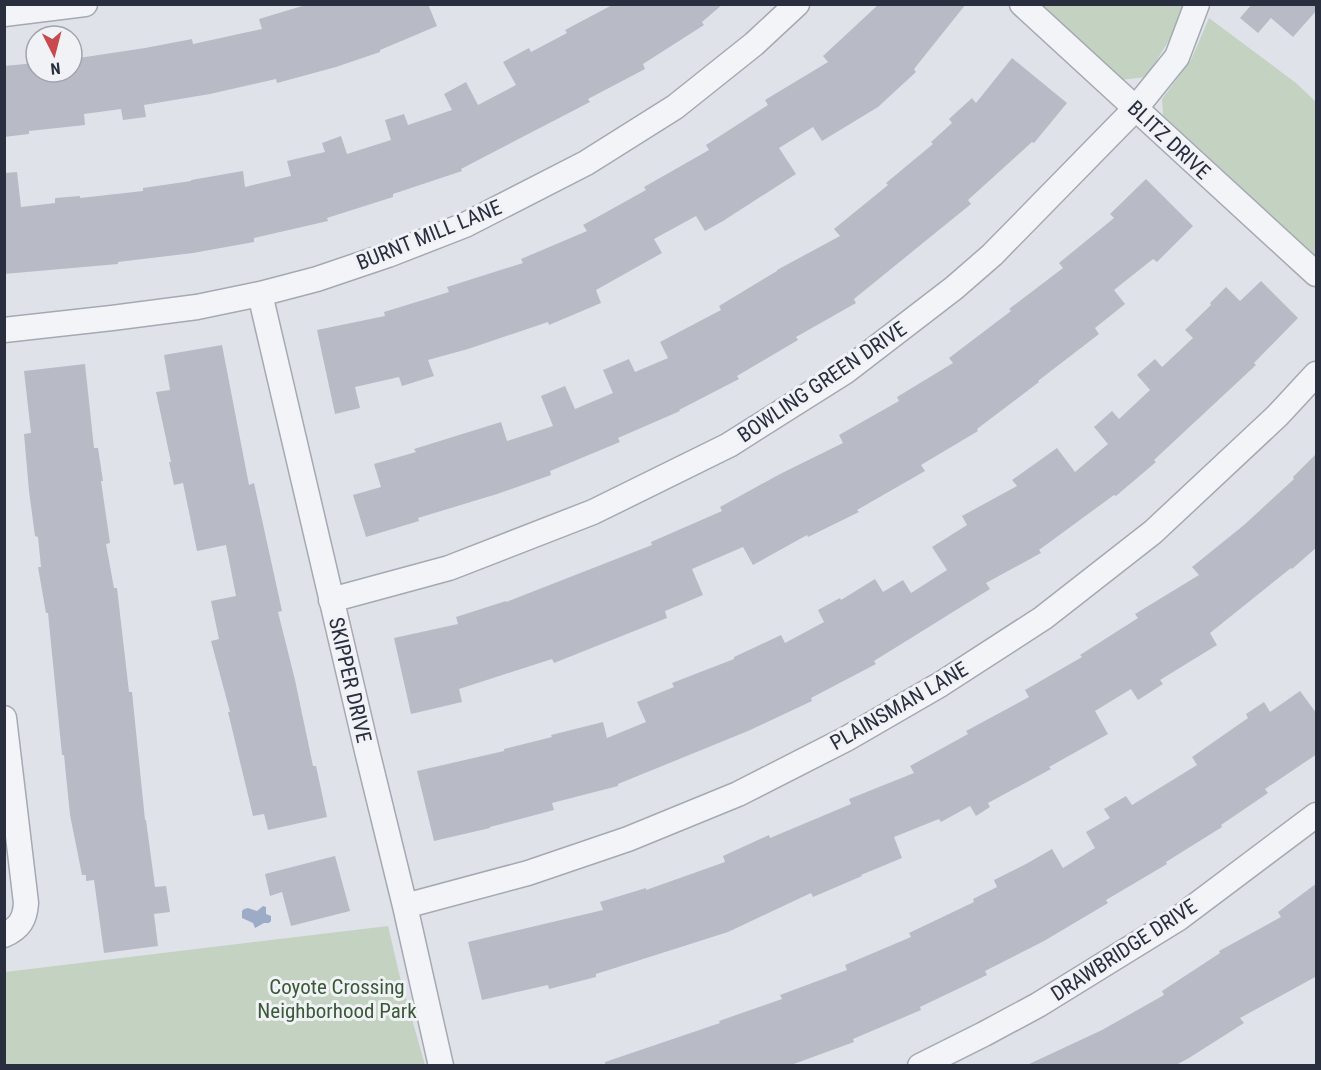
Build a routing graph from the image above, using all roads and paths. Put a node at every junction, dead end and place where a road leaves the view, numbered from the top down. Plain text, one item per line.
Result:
1 (85, 4) edge
2 (797, 4) edge
3 (1022, 4) edge
4 (1197, 4) edge
5 (4, 14) edge
6 (1135, 109) junction
7 (1317, 274) edge
8 (260, 294) junction
9 (4, 330) edge
10 (1317, 374) edge
11 (331, 600) junction
12 (4, 718) edge
13 (1317, 815) edge
14 (405, 906) junction
15 (12, 930) edge
16 (441, 1065) edge
17 (920, 1065) edge

1 - 5 street
2 - 8 street, BURNT MILL LANE
3 - 6 street, BLITZ DRIVE
4 - 6 street, BOWLING GREEN DRIVE
6 - 7 street, BLITZ DRIVE
6 - 11 street, BOWLING GREEN DRIVE
8 - 9 street, BURNT MILL LANE
8 - 11 street, SKIPPER DRIVE
10 - 14 street, PLAINSMAN LANE
11 - 14 street, SKIPPER DRIVE
12 - 15 street
13 - 17 street, DRAWBRIDGE DRIVE
14 - 16 street, SKIPPER DRIVE

